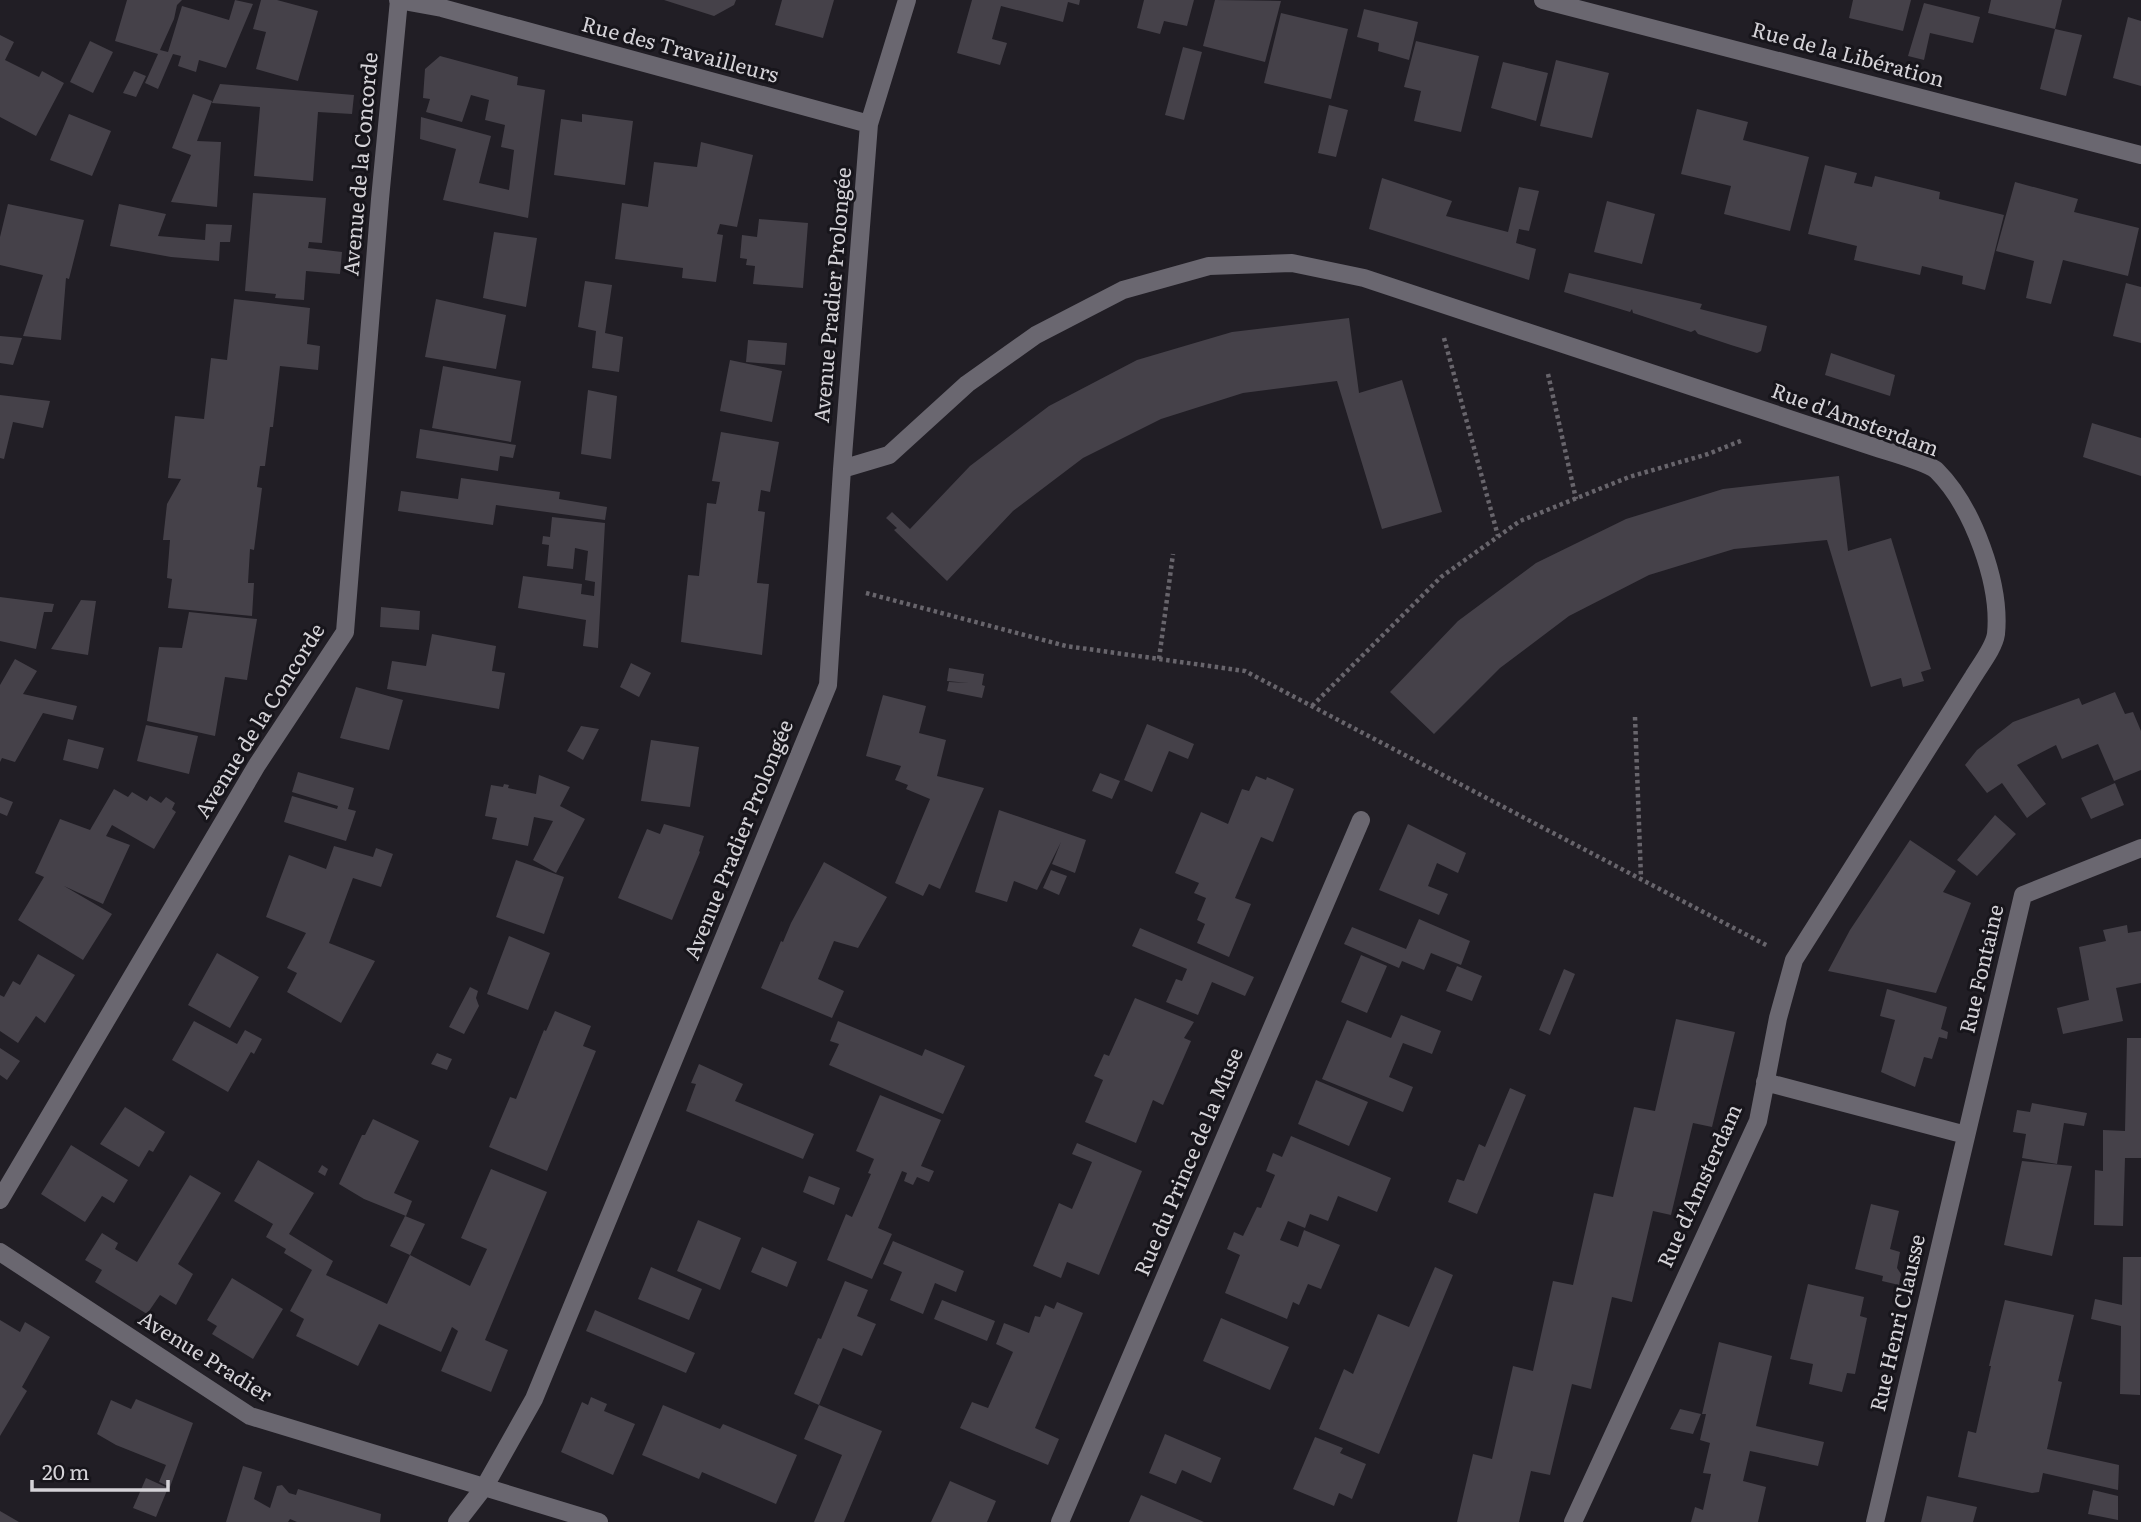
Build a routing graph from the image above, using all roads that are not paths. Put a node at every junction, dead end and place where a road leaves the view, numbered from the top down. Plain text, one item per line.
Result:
1 (398, 0) edge
2 (908, 0) edge
3 (1543, 0) edge
4 (869, 124) junction
5 (2141, 155) edge
6 (842, 469) junction
7 (1361, 820) dead end
8 (2141, 848) edge
9 (1765, 1082) junction
10 (1966, 1135) junction
11 (0, 1200) edge
12 (0, 1252) edge
13 (485, 1486) junction
14 (457, 1522) edge
15 (599, 1522) edge
16 (1060, 1522) edge
17 (1573, 1522) edge
18 (1875, 1522) edge

1 - 4 street, Rue des Travailleurs
1 - 11 street, Avenue de la Concorde
2 - 4 street, Avenue Pradier Prolongée
3 - 5 street, Rue de la Libération
4 - 6 street, Avenue Pradier Prolongée
6 - 9 street, Rue d'Amsterdam
6 - 13 street, Avenue Pradier Prolongée
7 - 16 street, Rue du Prince de la Muse
8 - 10 street, Rue Fontaine
9 - 10 street
9 - 17 street, Rue d'Amsterdam
10 - 18 street, Rue Henri Clausse
12 - 13 street, Avenue Pradier
13 - 14 street, Avenue Pradier Prolongée
13 - 15 street, Avenue Pradier

